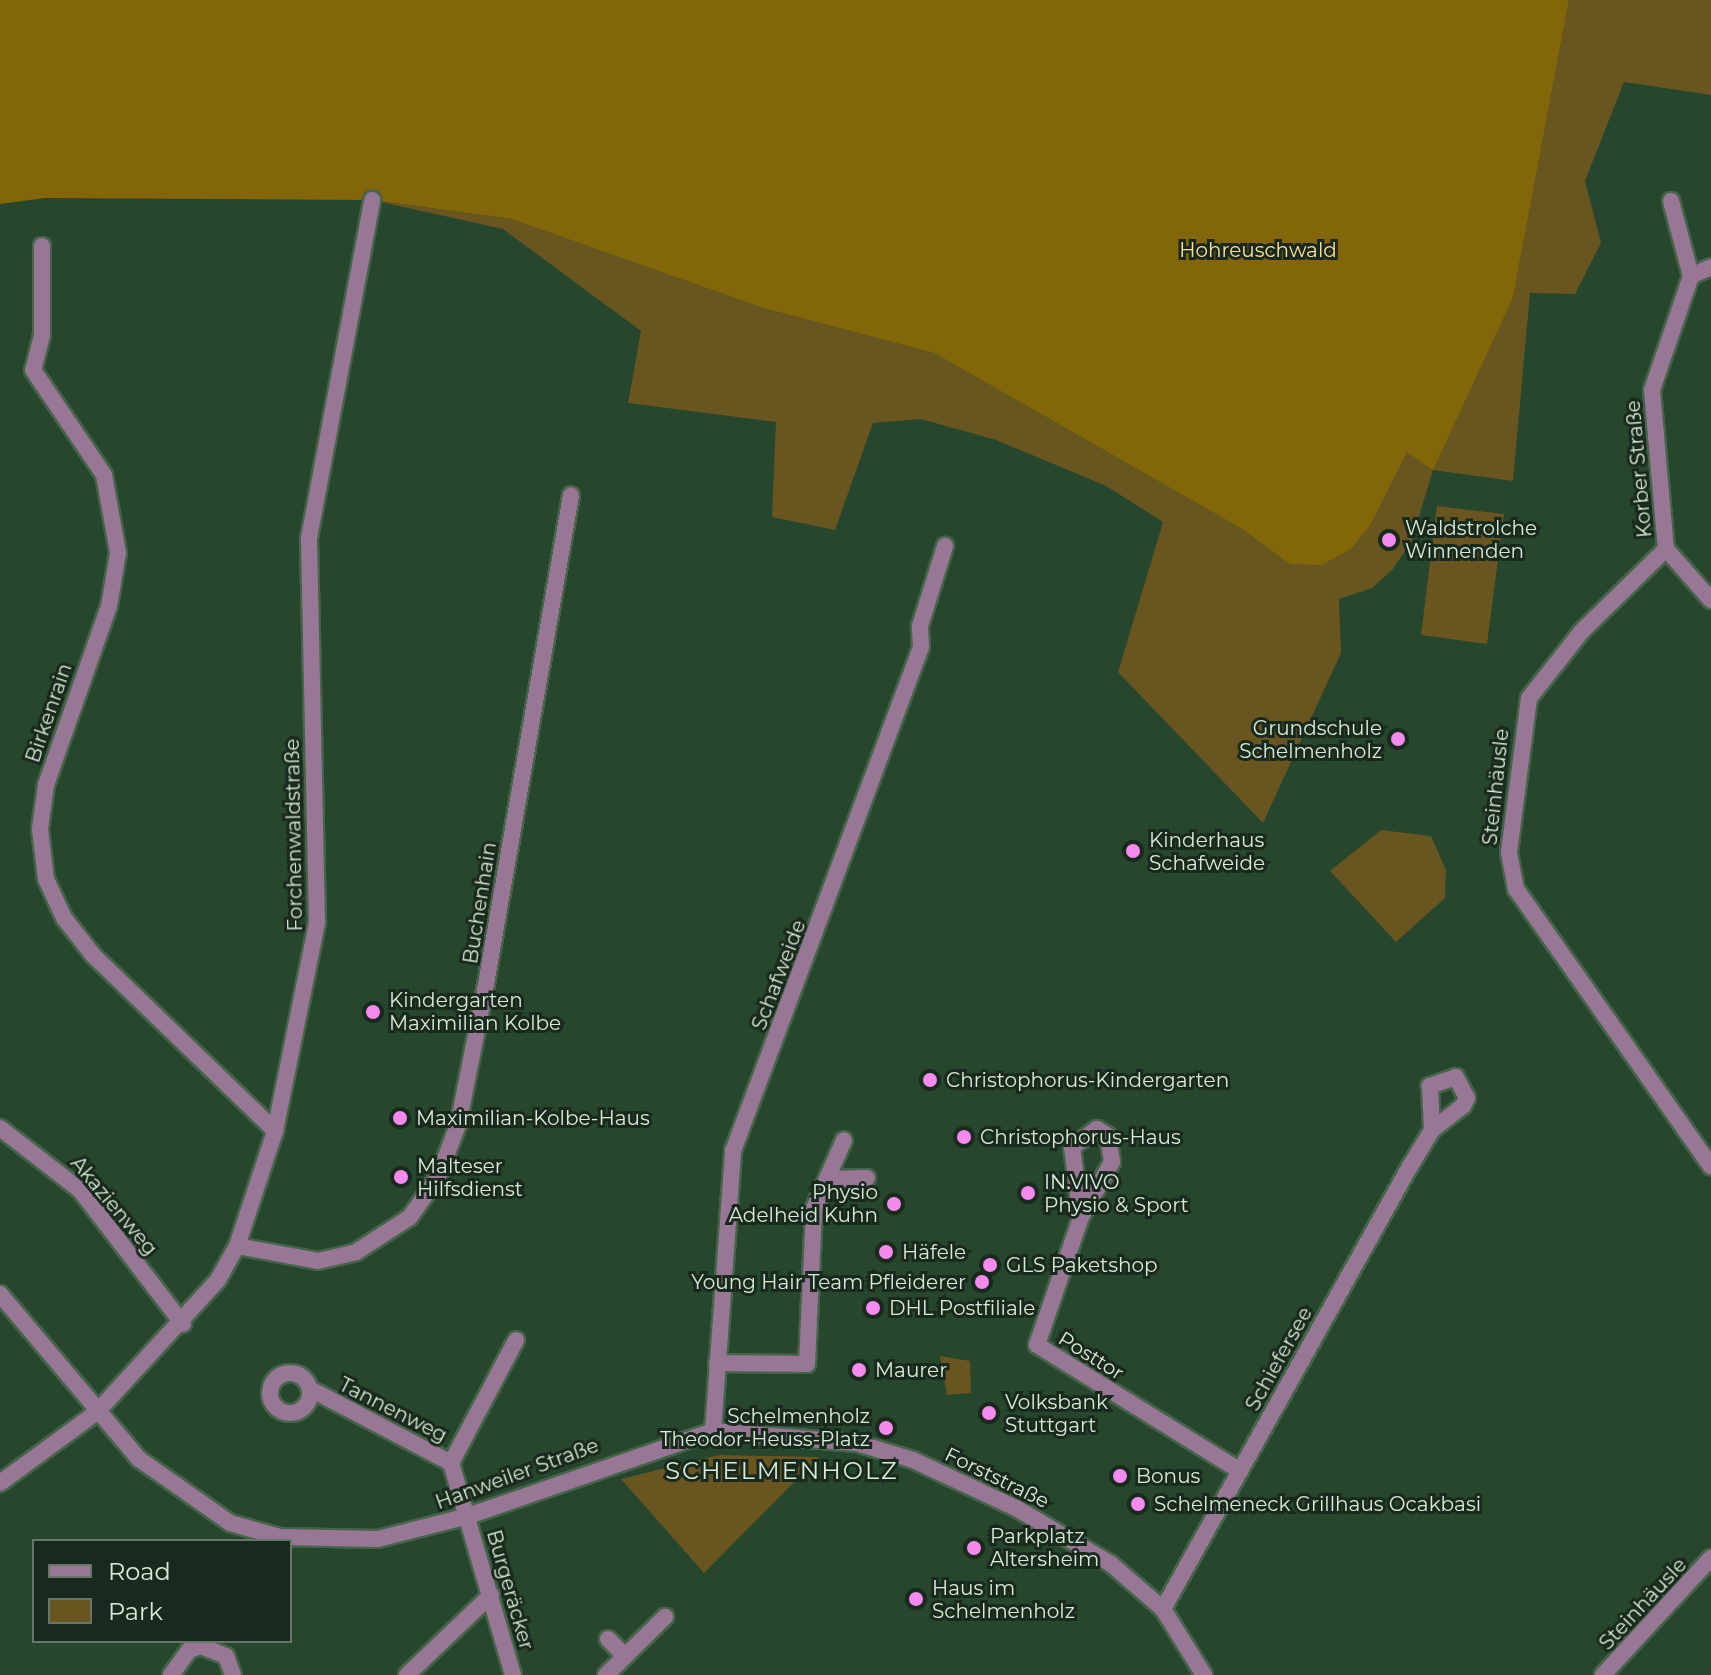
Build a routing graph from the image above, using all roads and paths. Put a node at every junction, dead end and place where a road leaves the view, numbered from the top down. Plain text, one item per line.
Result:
1 (372, 200) dead end
2 (1671, 201) dead end
3 (42, 246) dead end
4 (1711, 267) edge
5 (1691, 276) junction
6 (571, 495) dead end
7 (945, 546) dead end
8 (1666, 549) junction
9 (1711, 600) edge
10 (0, 1128) edge
11 (1432, 1130) dead end
12 (275, 1131) junction
13 (844, 1140) dead end
14 (1710, 1163) edge
15 (867, 1178) dead end
16 (827, 1179) junction
17 (1081, 1217) junction
18 (237, 1246) junction
19 (0, 1294) edge
20 (183, 1324) junction
21 (516, 1340) dead end
22 (717, 1363) junction
23 (316, 1392) dead end
24 (97, 1412) junction
25 (713, 1431) junction
26 (451, 1463) junction
27 (1240, 1471) junction
28 (0, 1483) edge
29 (468, 1516) junction
30 (1711, 1558) edge
31 (491, 1595) junction
32 (1163, 1609) junction
33 (665, 1617) dead end
34 (608, 1639) dead end
35 (625, 1656) junction
36 (171, 1675) edge
37 (233, 1675) edge
38 (407, 1675) edge
39 (513, 1675) edge
40 (606, 1675) edge
41 (1204, 1675) edge
42 (1603, 1675) edge

1 - 12 street, Forchenwaldstraße
2 - 5 street
3 - 12 street, Birkenrain
4 - 5 street
5 - 8 street, Korber Straße
6 - 18 street, Buchenhain
7 - 22 street, Schafweide
8 - 9 street, Korber Straße
8 - 14 street, Steinhäusle
10 - 20 street, Akazienweg
11 - 27 street, Schiefersee
12 - 18 street, Forchenwaldstraße
13 - 16 street
15 - 16 street
16 - 22 street
17 - 17 street, Posttor
17 - 27 street, Posttor
18 - 20 street, Forchenwaldstraße
19 - 24 street, Hanweiler Straße
20 - 24 street, Forchenwaldstraße
21 - 26 street, Tannenweg
22 - 25 street, Schafweide
23 - 26 street, Tannenweg
24 - 28 street, Forchenwaldstraße
24 - 29 street, Hanweiler Straße
25 - 29 street, Hanweiler Straße
25 - 32 street, Forststraße
26 - 29 street, Tannenweg
27 - 32 street, Schiefersee
29 - 31 street, Burgeräcker
30 - 42 street, Steinhäusle
31 - 38 street
31 - 39 street, Burgeräcker
32 - 41 street, Forststraße
33 - 35 street
34 - 35 street
35 - 40 street
36 - 37 street

